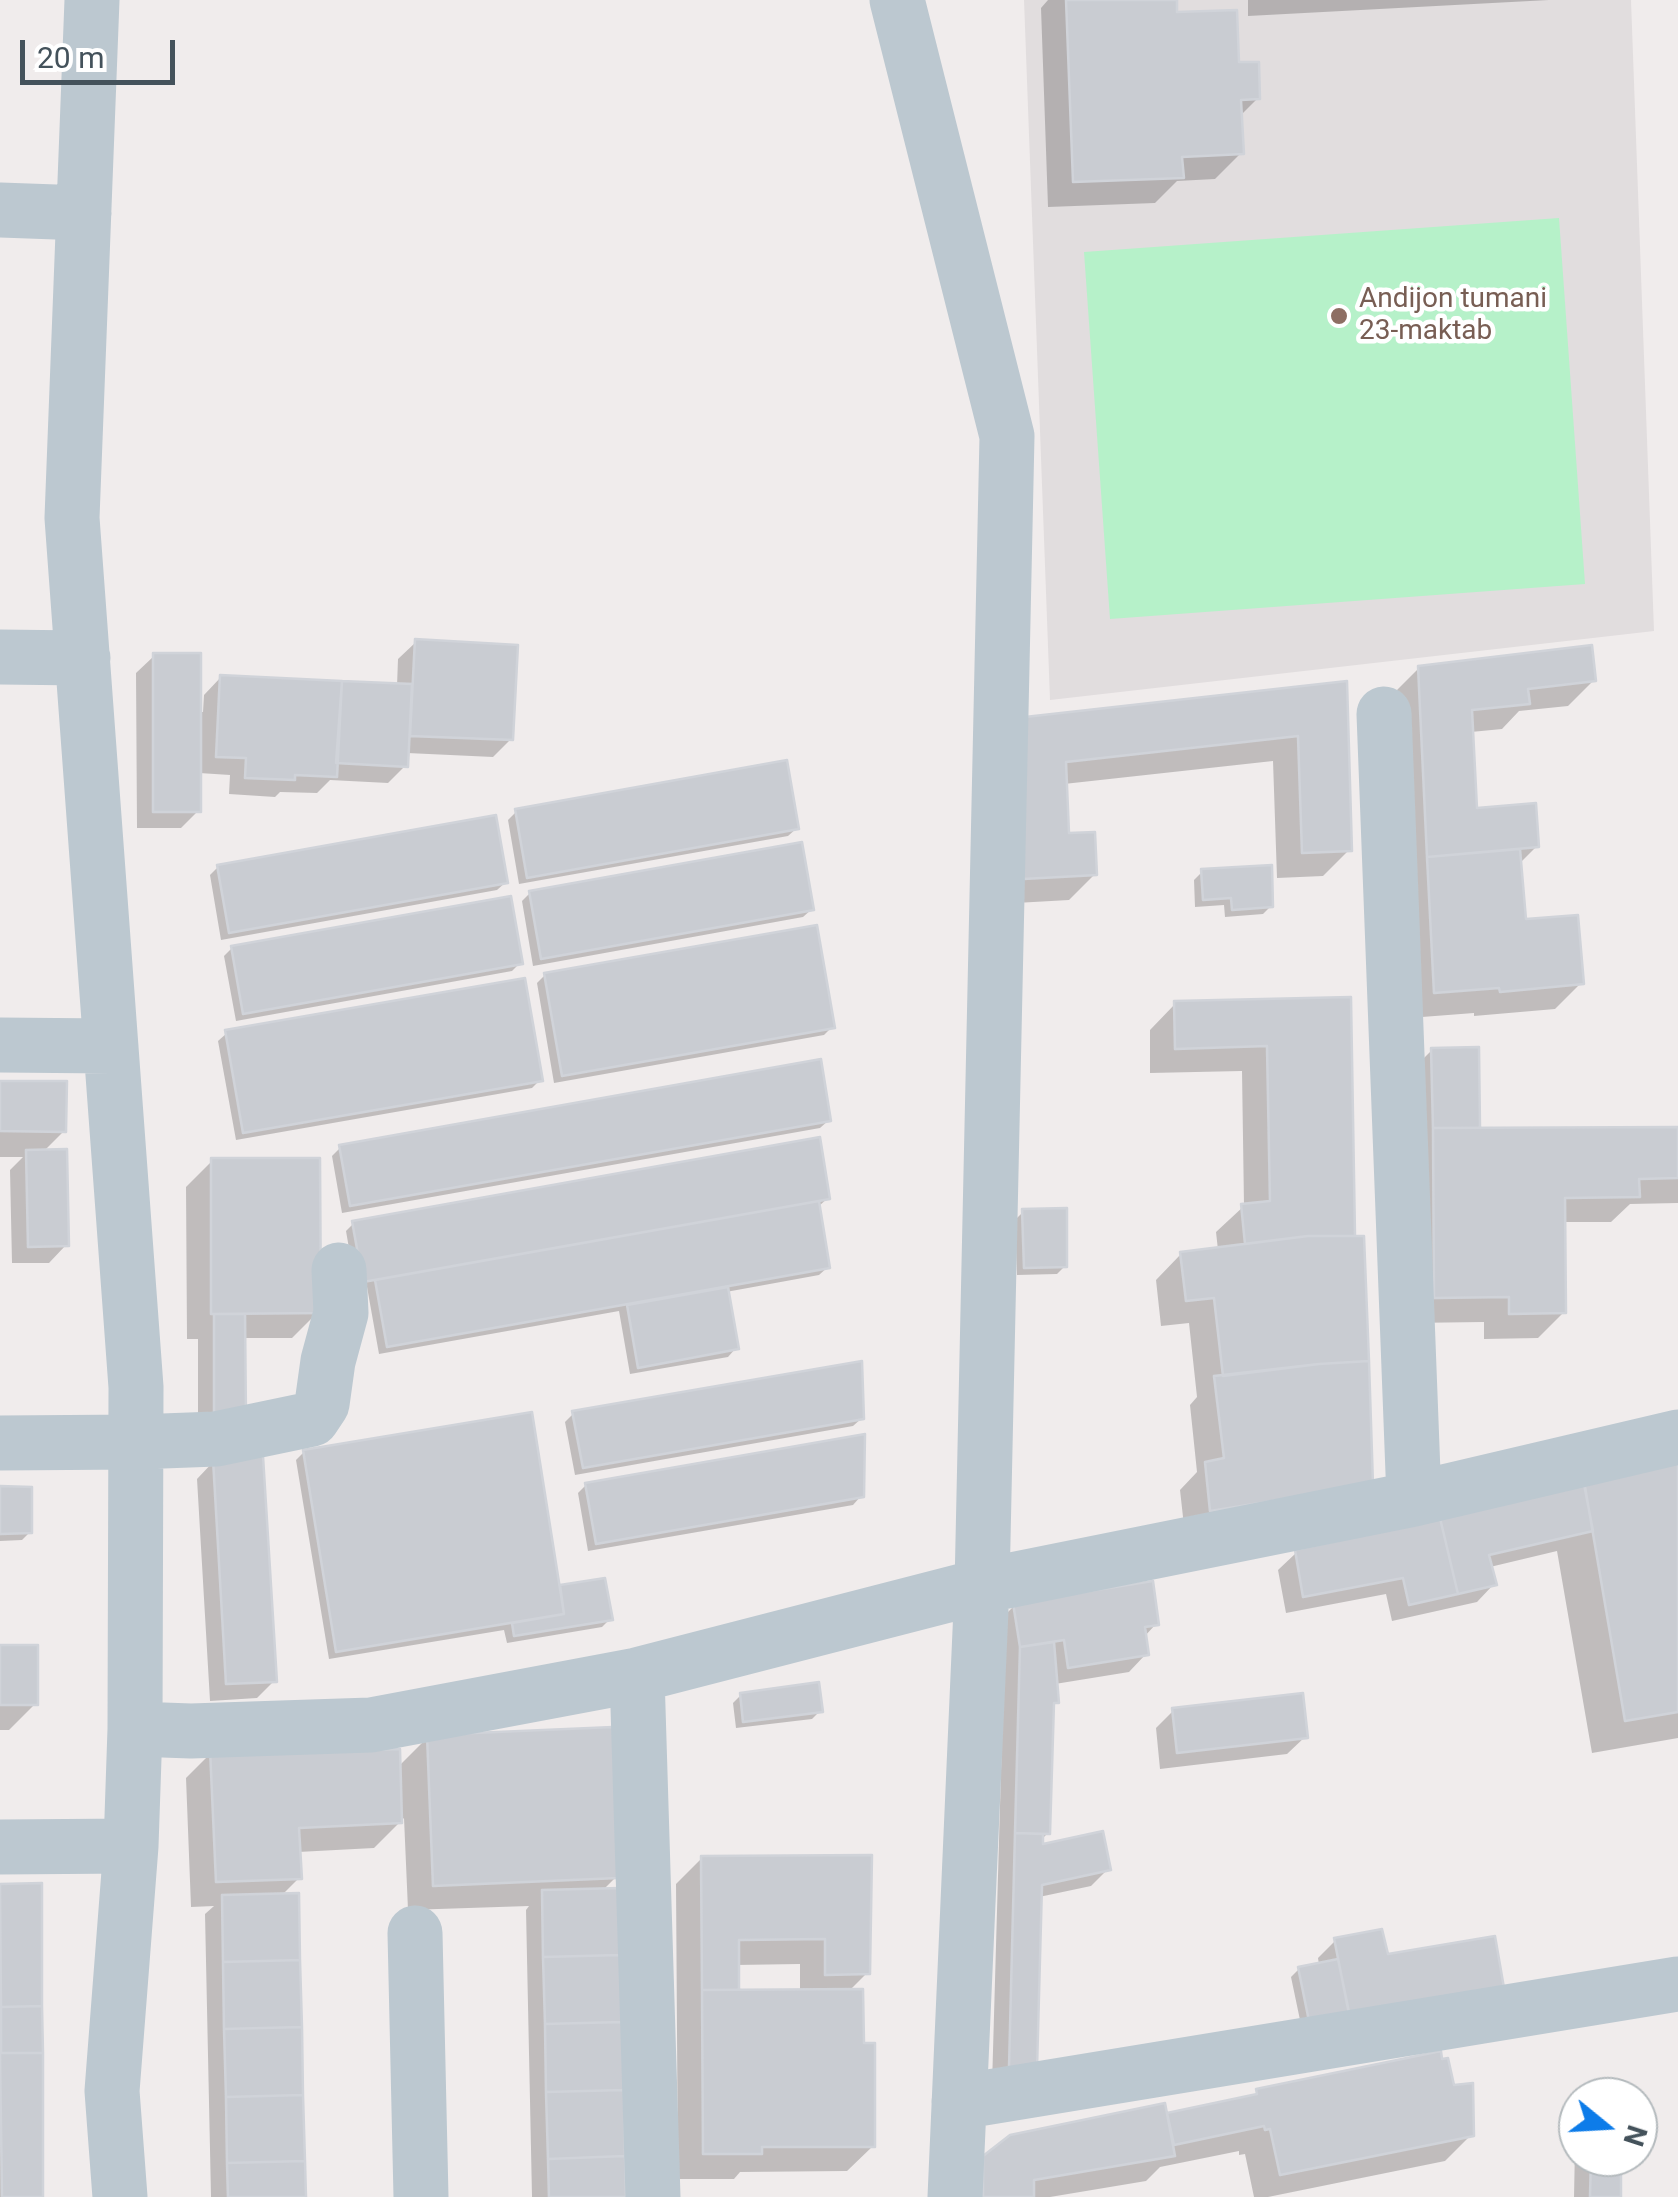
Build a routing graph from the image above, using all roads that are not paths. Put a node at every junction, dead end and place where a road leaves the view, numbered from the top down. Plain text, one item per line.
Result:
1 (92, 0) edge
2 (897, 0) edge
3 (0, 210) edge
4 (84, 214) junction
5 (0, 656) edge
6 (83, 658) junction
7 (1384, 714) dead end
8 (0, 1045) edge
9 (110, 1046) junction
10 (339, 1270) dead end
11 (1678, 1436) edge
12 (136, 1442) junction
13 (0, 1443) edge
14 (1414, 1499) junction
15 (982, 1586) junction
16 (637, 1676) junction
17 (135, 1730) junction
18 (130, 1846) junction
19 (0, 1847) edge
20 (416, 1933) dead end
21 (1678, 1984) edge
22 (959, 2102) junction
23 (120, 2197) edge
24 (421, 2197) edge
25 (653, 2197) edge
26 (955, 2197) edge

1 - 4 street
2 - 15 street
3 - 4 street
4 - 6 street
5 - 6 street
6 - 9 street
7 - 14 street
8 - 9 street
9 - 12 street
10 - 12 street
11 - 14 street
12 - 13 street
12 - 17 street
14 - 15 street
15 - 16 street
15 - 22 street
16 - 17 street
16 - 25 street
17 - 18 street
18 - 19 street
18 - 23 street
20 - 24 street
21 - 22 street
22 - 26 street

